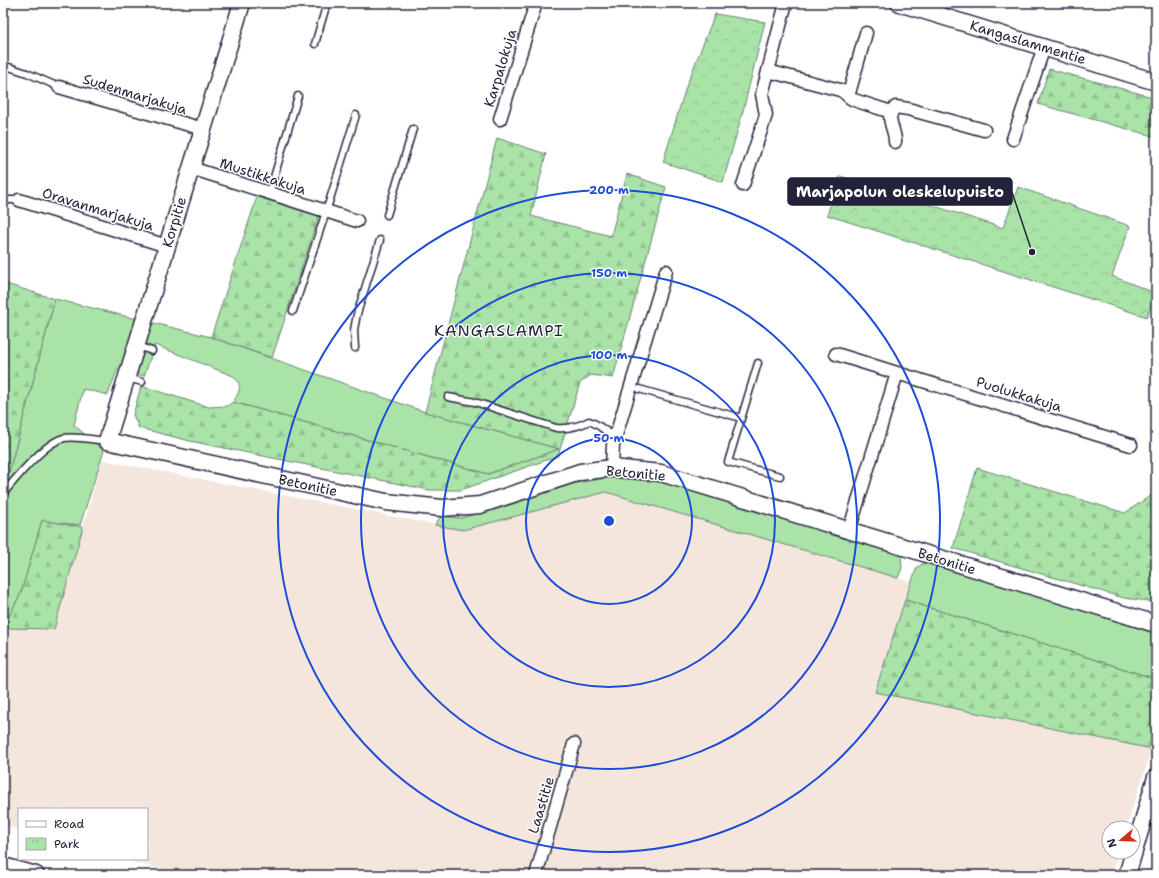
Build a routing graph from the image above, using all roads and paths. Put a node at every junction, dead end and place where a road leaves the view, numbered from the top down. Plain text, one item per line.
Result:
1 (242, 3) edge
2 (327, 3) edge
3 (536, 3) edge
4 (786, 3) edge
5 (899, 3) edge
6 (866, 32) dead end
7 (315, 44) dead end
8 (1044, 47) junction
9 (3, 65) edge
10 (768, 72) junction
11 (1156, 82) edge
12 (59, 87) joint
13 (847, 95) junction
14 (298, 96) dead end
15 (891, 112) junction
16 (356, 115) dead end
17 (500, 119) dead end
18 (413, 128) dead end
19 (203, 129) junction
20 (984, 130) dead end
21 (1013, 139) dead end
22 (895, 142) dead end
23 (191, 168) junction
24 (743, 185) dead end
25 (269, 194) junction
26 (3, 200) edge
27 (19, 200) joint
28 (326, 212) junction
29 (387, 215) dead end
30 (358, 221) dead end
31 (380, 240) dead end
32 (167, 246) junction
33 (666, 271) dead end
34 (293, 312) dead end
35 (136, 345) junction
36 (355, 348) dead end
37 (152, 351) dead end
38 (836, 354) dead end
39 (758, 363) dead end
40 (897, 373) junction
41 (126, 377) junction
42 (142, 382) dead end
43 (639, 389) dead end
44 (448, 396) dead end
45 (741, 418) junction
46 (616, 436) junction
47 (107, 441) junction
48 (1131, 445) dead end
49 (612, 468) junction
50 (780, 476) dead end
51 (3, 494) edge
52 (849, 531) junction
53 (1156, 624) edge
54 (574, 744) dead end
55 (1155, 785) edge
56 (3, 866) edge
57 (36, 875) edge
58 (536, 875) edge
59 (1127, 875) edge

1 - 19 street, Korpitie
2 - 7 lane
3 - 17 street, Karpalokuja
4 - 10 street
5 - 8 street, Kangaslammentie
6 - 13 street
8 - 11 street, Kangaslammentie
8 - 21 street
9 - 12 lane
10 - 13 street
10 - 24 street
12 - 19 street, Sudenmarjakuja
13 - 15 street
14 - 25 lane
15 - 20 street
15 - 22 street
16 - 28 lane
18 - 29 lane
19 - 23 street, Korpitie
23 - 25 street, Mustikkakuja
23 - 32 street, Korpitie
25 - 28 street, Mustikkakuja
26 - 27 lane
27 - 32 street, Oravanmarjakuja
28 - 30 street, Mustikkakuja
28 - 34 lane
31 - 36 lane
32 - 35 street, Korpitie
33 - 46 street
35 - 37 lane
35 - 41 street, Korpitie
38 - 40 street, Puolukkakuja
39 - 45 lane
40 - 48 street, Puolukkakuja
40 - 52 street
41 - 42 lane
41 - 47 street, Korpitie
43 - 45 lane
44 - 46 lane
45 - 50 lane
46 - 49 street
47 - 49 street, Betonitie
47 - 51 lane
49 - 52 street, Betonitie
52 - 53 street, Betonitie
54 - 58 street, Laastitie
55 - 59 street
56 - 57 street

